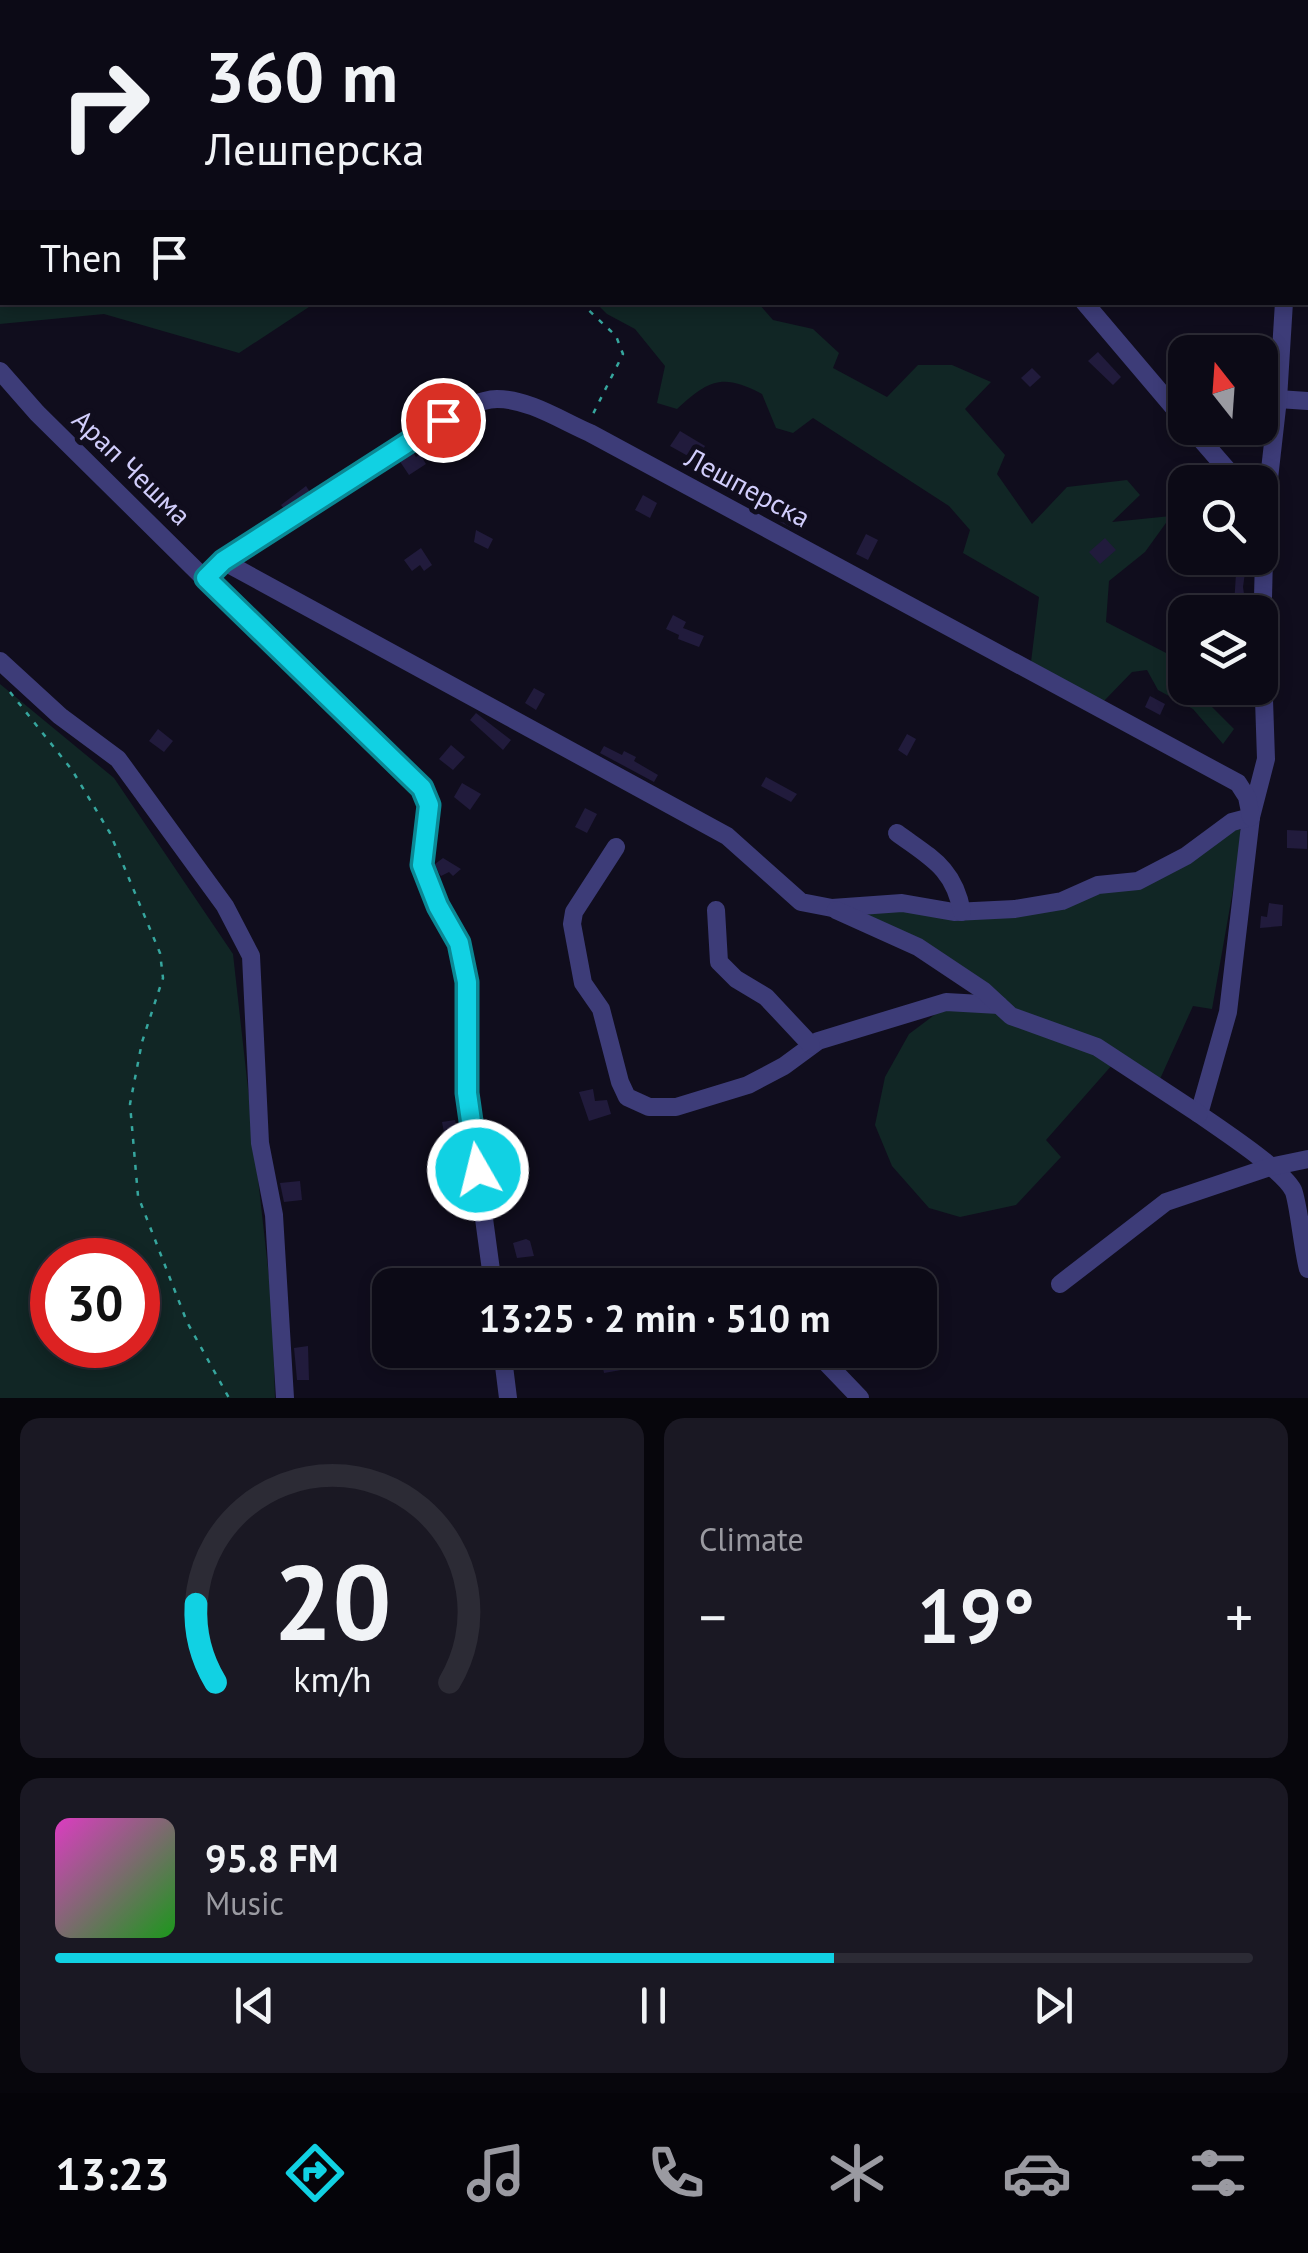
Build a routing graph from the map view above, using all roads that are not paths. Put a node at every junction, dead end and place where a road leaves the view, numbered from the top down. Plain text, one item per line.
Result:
1 (1087, 305) edge
2 (1284, 305) edge
3 (0, 371) edge
4 (1278, 399) joint
5 (1168, 401) edge
6 (1308, 401) edge
7 (1206, 445) edge
8 (1223, 465) edge
9 (223, 561) junction
10 (1262, 575) edge
11 (206, 578) junction
12 (0, 660) edge
13 (1252, 817) junction
14 (897, 833) dead end
15 (616, 847) dead end
16 (832, 908) junction
17 (716, 910) dead end
18 (962, 912) junction
19 (999, 1005) junction
20 (811, 1046) junction
21 (1199, 1114) junction
22 (1308, 1159) edge
23 (1270, 1167) junction
24 (491, 1268) edge
25 (1308, 1269) edge
26 (1060, 1284) dead end
27 (504, 1368) edge
28 (831, 1368) edge
29 (285, 1398) edge
30 (508, 1398) edge
31 (860, 1398) edge

1 - 5 street
2 - 4 street
3 - 11 street, Арап Чешма
4 - 6 street
7 - 8 street
9 - 11 street, Лешперска
9 - 13 street, Лешперска
9 - 16 street
10 - 13 street
11 - 24 street, Арап Чешма
12 - 29 street
13 - 18 street
13 - 21 street
14 - 18 street
15 - 20 street
16 - 18 street
16 - 19 street
17 - 20 street
19 - 20 street
19 - 21 street
21 - 23 street
22 - 23 street
23 - 25 street
23 - 26 street
27 - 30 street
28 - 31 street

